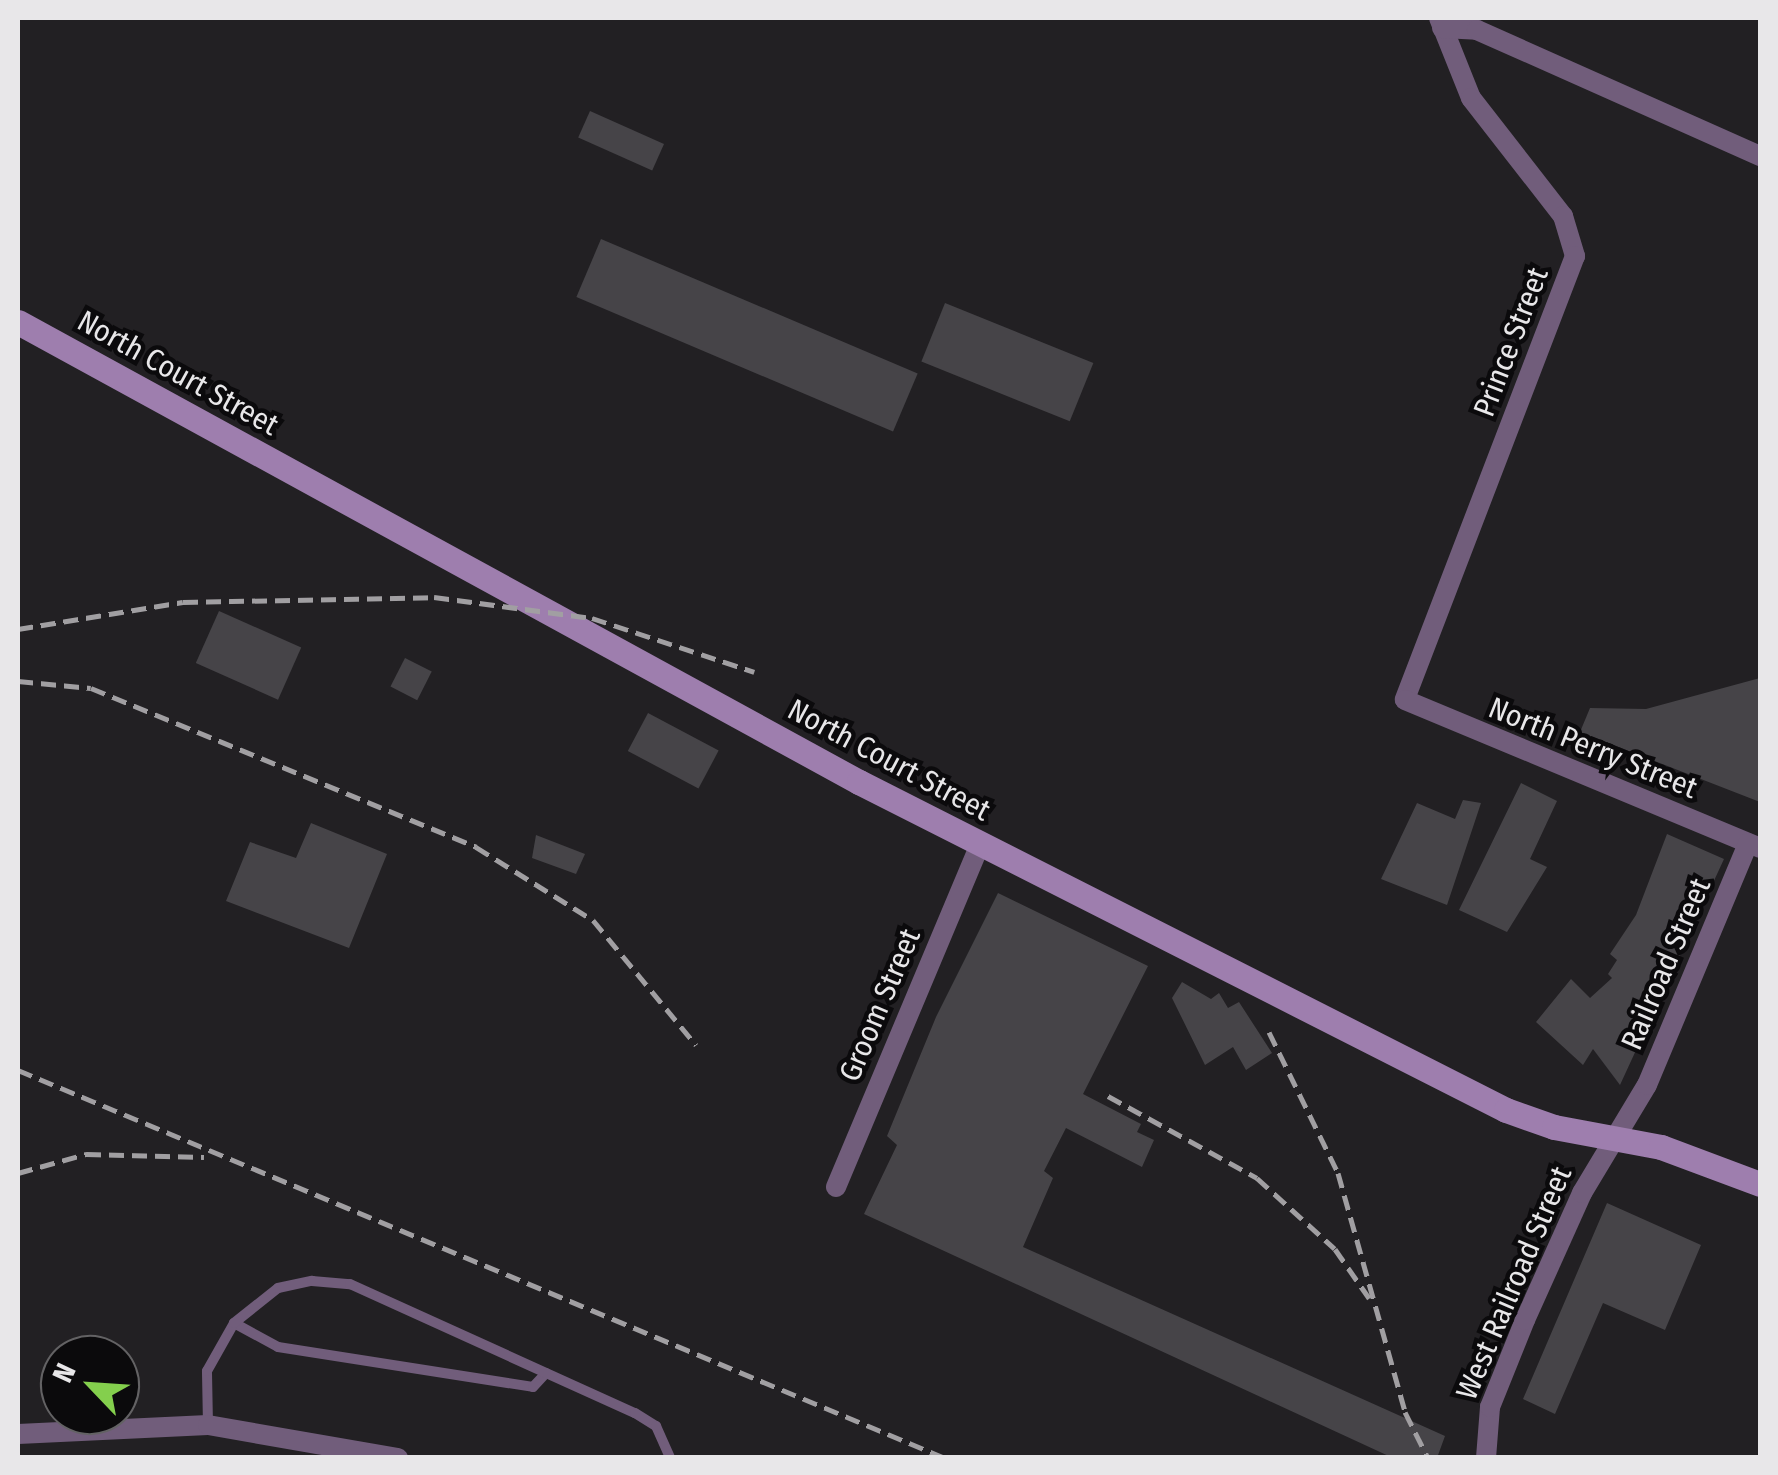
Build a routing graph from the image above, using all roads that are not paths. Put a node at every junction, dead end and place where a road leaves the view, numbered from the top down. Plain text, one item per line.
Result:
1 (1440, 23) edge
2 (1760, 156) edge
3 (18, 322) edge
4 (1405, 700) joint
5 (980, 845) junction
6 (1754, 846) edge
7 (1615, 1138) junction
8 (1760, 1184) edge
9 (836, 1188) dead end
10 (234, 1324) junction
11 (546, 1372) junction
12 (208, 1425) junction
13 (18, 1434) edge
14 (398, 1458) edge
15 (670, 1458) edge
16 (1486, 1458) edge

1 - 2 street
1 - 4 street, Prince Street
3 - 5 main road, North Court Street
4 - 6 street, North Perry Street
5 - 7 main road, North Court Street
5 - 9 street, Groom Street
6 - 7 street, Railroad Street
7 - 8 main road, North Court Street
7 - 16 street, West Railroad Street
10 - 11 lane
10 - 11 lane
10 - 12 lane
11 - 15 lane
12 - 13 street
12 - 14 street

